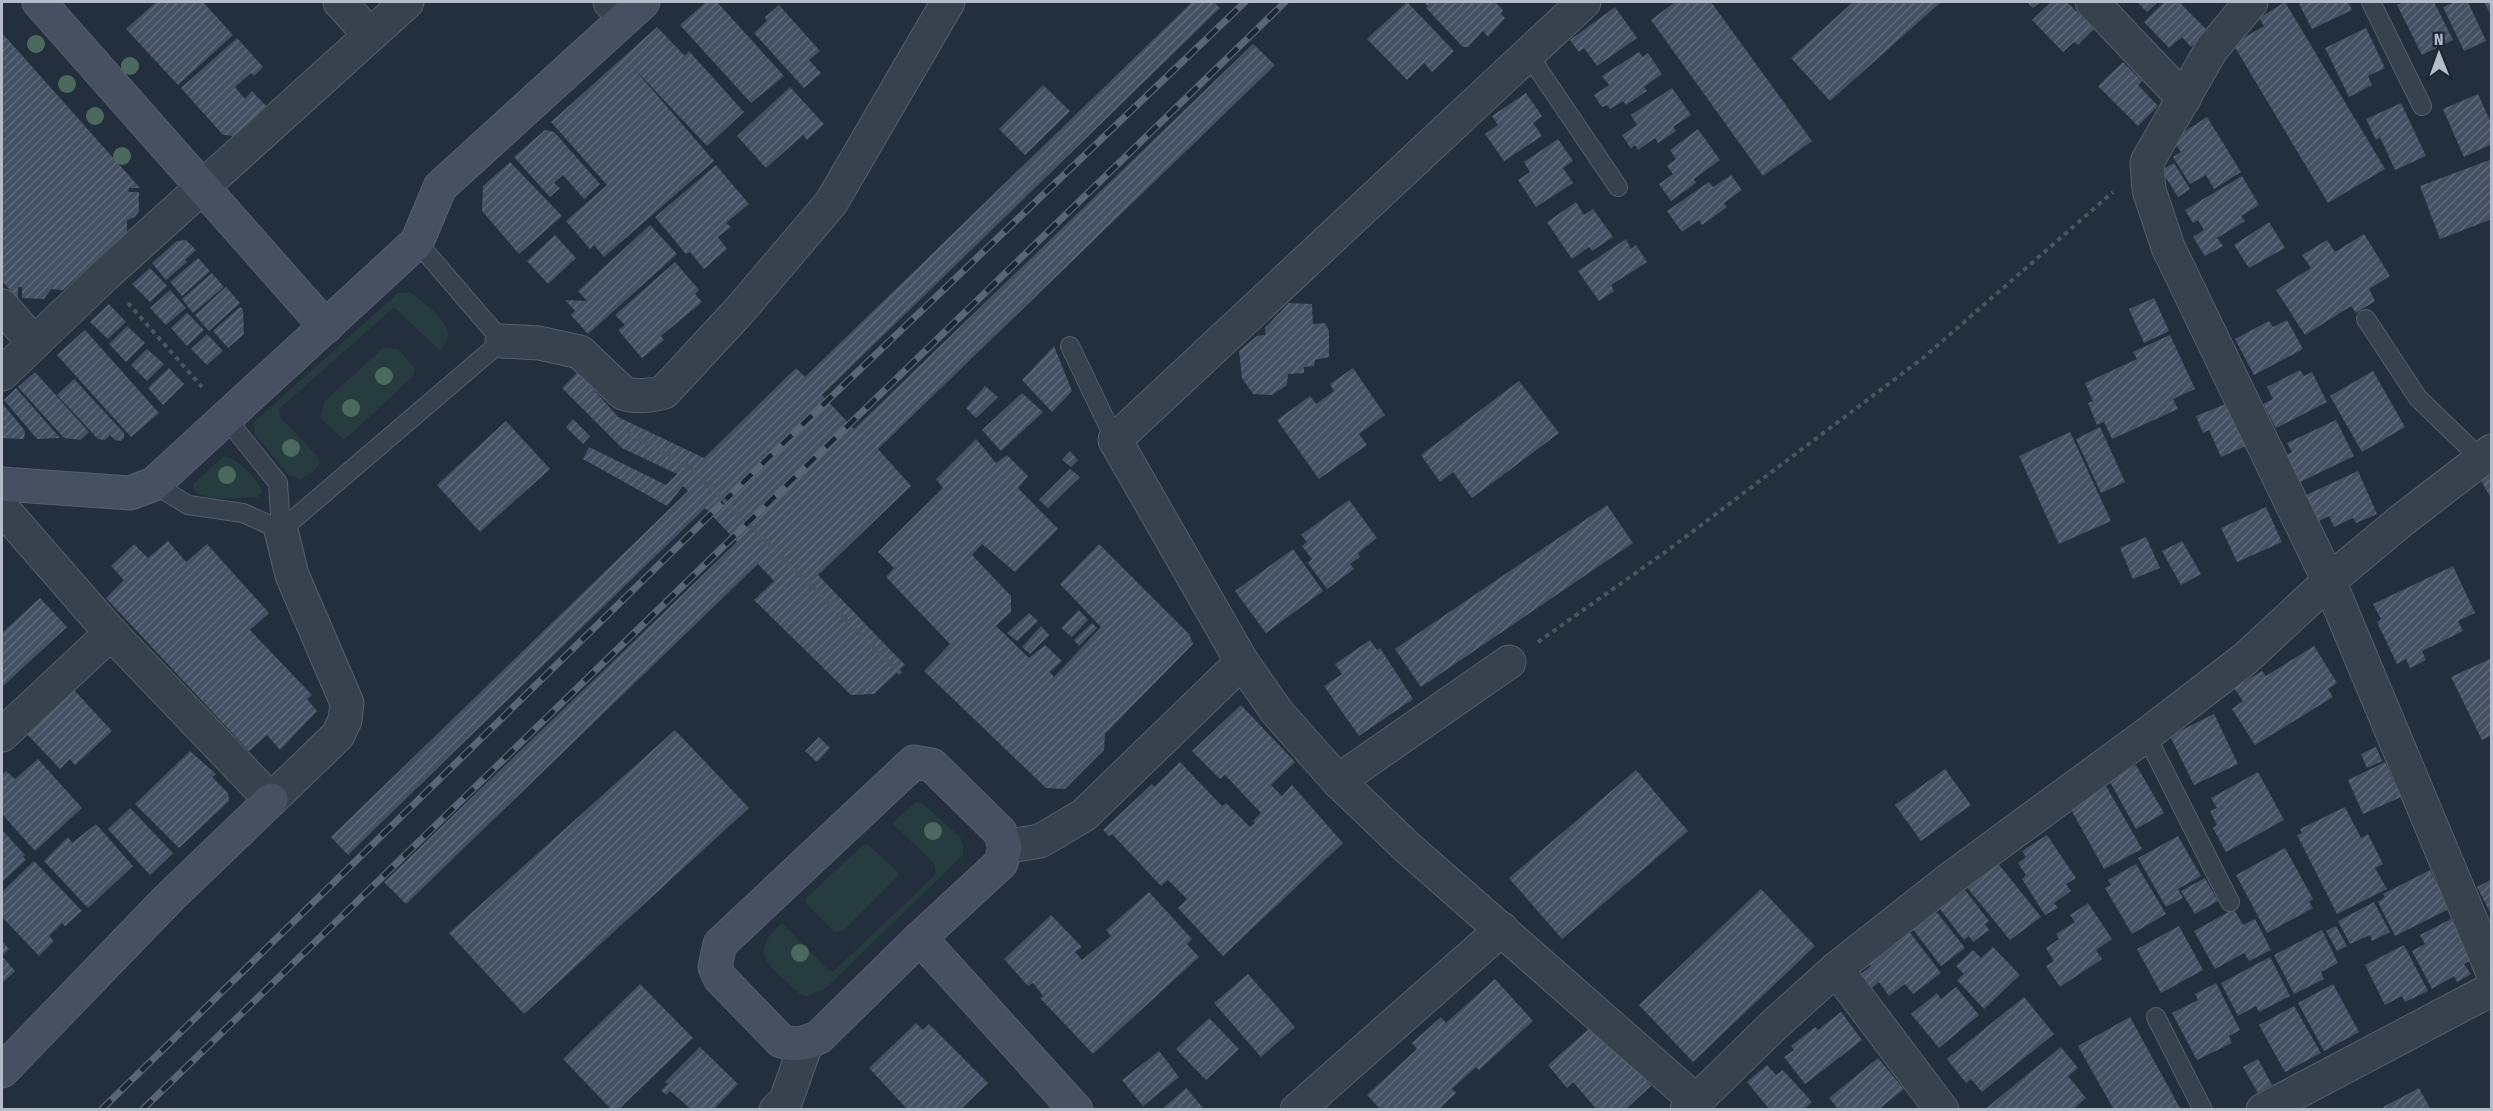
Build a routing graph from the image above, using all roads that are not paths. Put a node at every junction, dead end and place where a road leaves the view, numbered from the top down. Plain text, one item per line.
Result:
1 (39, 2) edge
2 (340, 2) edge
3 (408, 2) edge
4 (948, 2) edge
5 (1584, 2) edge
6 (2092, 2) edge
7 (2251, 2) edge
8 (2371, 2) edge
9 (626, 7) edge
10 (370, 36) junction
11 (1528, 54) junction
12 (2184, 99) junction
13 (2422, 106) dead end
14 (203, 187) junction
15 (1618, 187) dead end
16 (417, 242) junction
17 (2, 306) edge
18 (2366, 319) dead end
19 (326, 327) junction
20 (502, 341) junction
21 (34, 343) junction
22 (1070, 346) dead end
23 (2, 375) edge
24 (226, 418) junction
25 (1115, 440) junction
26 (2486, 455) edge
27 (2, 484) edge
28 (154, 484) junction
29 (2, 508) edge
30 (281, 530) junction
31 (2329, 581) junction
32 (111, 633) junction
33 (1242, 662) junction
34 (1509, 663) road end
35 (2, 735) edge
36 (2146, 735) junction
37 (1338, 781) junction
38 (271, 800) junction
39 (1005, 847) junction
40 (2230, 902) dead end
41 (1502, 929) junction
42 (920, 938) junction
43 (1836, 969) junction
44 (2492, 971) edge
45 (2492, 989) edge
46 (2156, 1017) dead end
47 (806, 1044) junction
48 (2, 1071) edge
49 (1691, 1105) edge
50 (776, 1110) edge
51 (1076, 1110) edge
52 (1298, 1110) edge
53 (1942, 1110) edge
54 (2203, 1110) edge
55 (2263, 1110) edge

1 - 14 street
2 - 10 street
3 - 10 street
4 - 20 street
5 - 11 street
6 - 12 street
7 - 12 street
8 - 13 lane
9 - 16 street
10 - 14 street
11 - 15 lane
11 - 25 street
12 - 31 street
14 - 19 street
14 - 21 street
16 - 19 street
16 - 20 lane
17 - 21 street
18 - 26 lane
19 - 24 street
20 - 30 lane
21 - 23 street
22 - 25 lane
24 - 28 street
24 - 30 lane
25 - 33 street
26 - 31 street
27 - 28 street
28 - 30 lane
29 - 32 street
30 - 38 street
31 - 36 street
31 - 44 street
32 - 35 street
32 - 38 street
33 - 37 street
33 - 39 street
34 - 37 street
36 - 40 lane
36 - 43 street
37 - 41 street
38 - 48 street
39 - 42 street
39 - 47 street
41 - 49 street
41 - 52 street
42 - 47 street
42 - 51 street
43 - 49 street
43 - 53 street
45 - 55 street
46 - 54 lane
47 - 50 street

